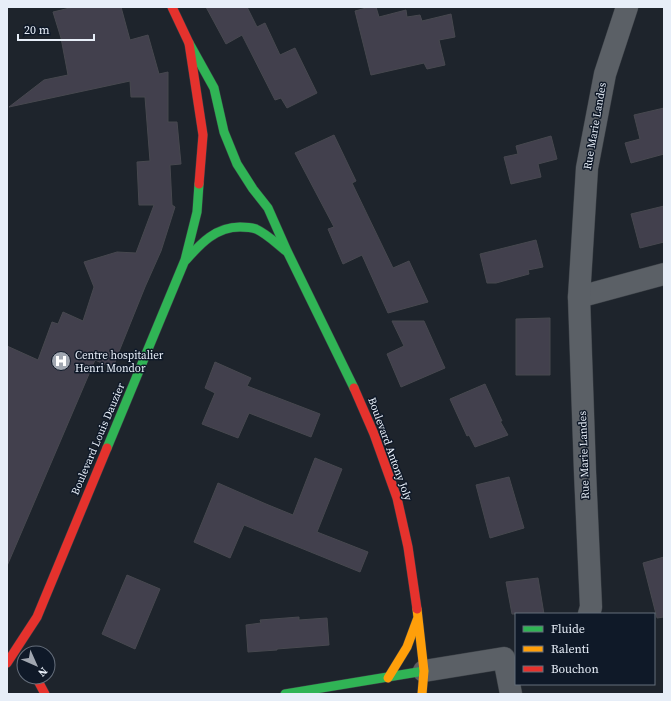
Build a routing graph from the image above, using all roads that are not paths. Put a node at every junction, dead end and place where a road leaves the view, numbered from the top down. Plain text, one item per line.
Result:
1 (172, 7) edge
2 (627, 7) edge
3 (189, 43) junction
4 (288, 252) junction
5 (185, 260) junction
6 (664, 274) edge
7 (579, 297) junction
8 (589, 613) edge
9 (37, 617) junction
10 (418, 617) junction
11 (34, 638) dead end
12 (510, 657) edge
13 (7, 663) edge
14 (424, 672) junction
15 (388, 678) junction
16 (371, 680) junction
17 (41, 685) edge
18 (378, 690) dead end
19 (46, 694) edge
20 (285, 694) edge
21 (422, 694) edge
22 (512, 694) edge

1 - 3 street, Boulevard Louis Dauzier
2 - 7 street, Rue Marie Landes
3 - 4 street, Boulevard Antony Joly
3 - 5 street, Boulevard Louis Dauzier
4 - 5 street, Boulevard Antony Joly
4 - 10 street, Boulevard Antony Joly
5 - 9 street, Boulevard Louis Dauzier
6 - 7 street
7 - 8 street, Rue Marie Landes
9 - 11 street
9 - 13 street, Boulevard Louis Dauzier
10 - 14 street, Boulevard Antony Joly
10 - 15 street
12 - 14 street
12 - 22 street
14 - 15 street
14 - 21 street, Boulevard Antony Joly
15 - 16 street
16 - 18 street
16 - 20 street
17 - 19 street

